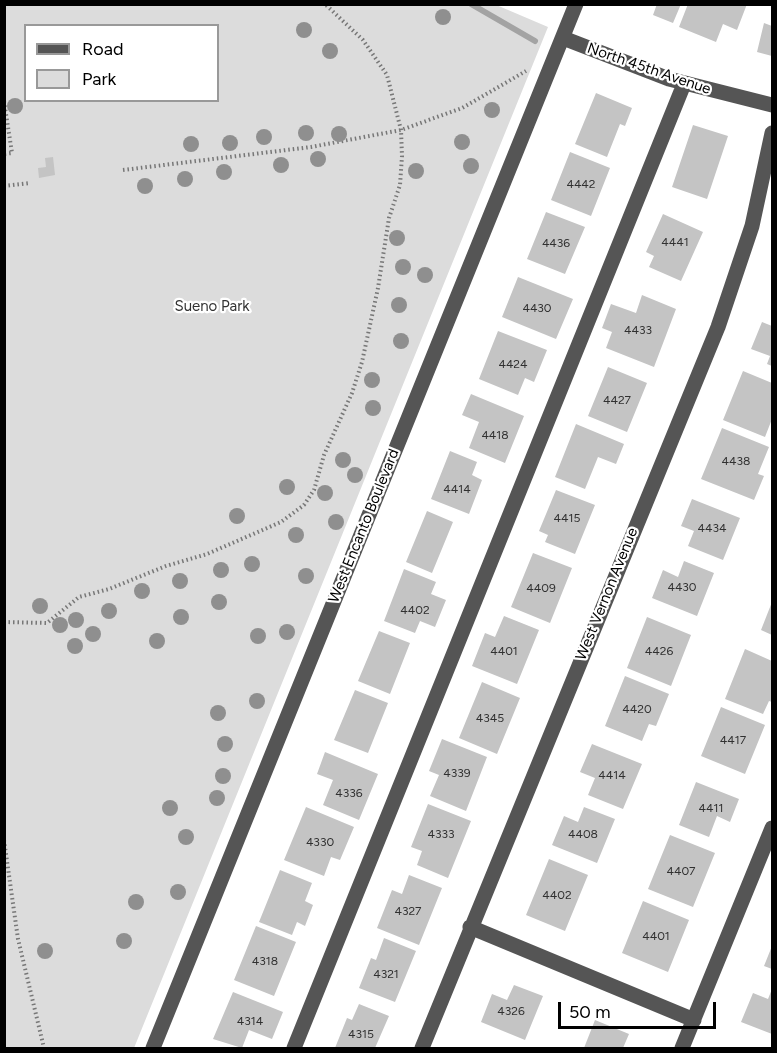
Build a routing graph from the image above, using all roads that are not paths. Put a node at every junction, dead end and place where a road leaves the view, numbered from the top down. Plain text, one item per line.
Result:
1 (576, 4) edge
2 (562, 38) junction
3 (684, 84) junction
4 (772, 105) edge
5 (772, 133) edge
6 (772, 828) edge
7 (470, 927) junction
8 (694, 1020) junction
9 (153, 1048) edge
10 (294, 1048) edge
11 (422, 1048) edge
12 (682, 1048) edge

1 - 2 street, West Encanto Boulevard
2 - 3 street, North 45th Avenue
2 - 9 street, West Encanto Boulevard
3 - 4 street, North 45th Avenue
3 - 10 street
5 - 7 street, West Vernon Avenue
6 - 8 street
7 - 8 street
7 - 11 street, West Vernon Avenue
8 - 12 street

